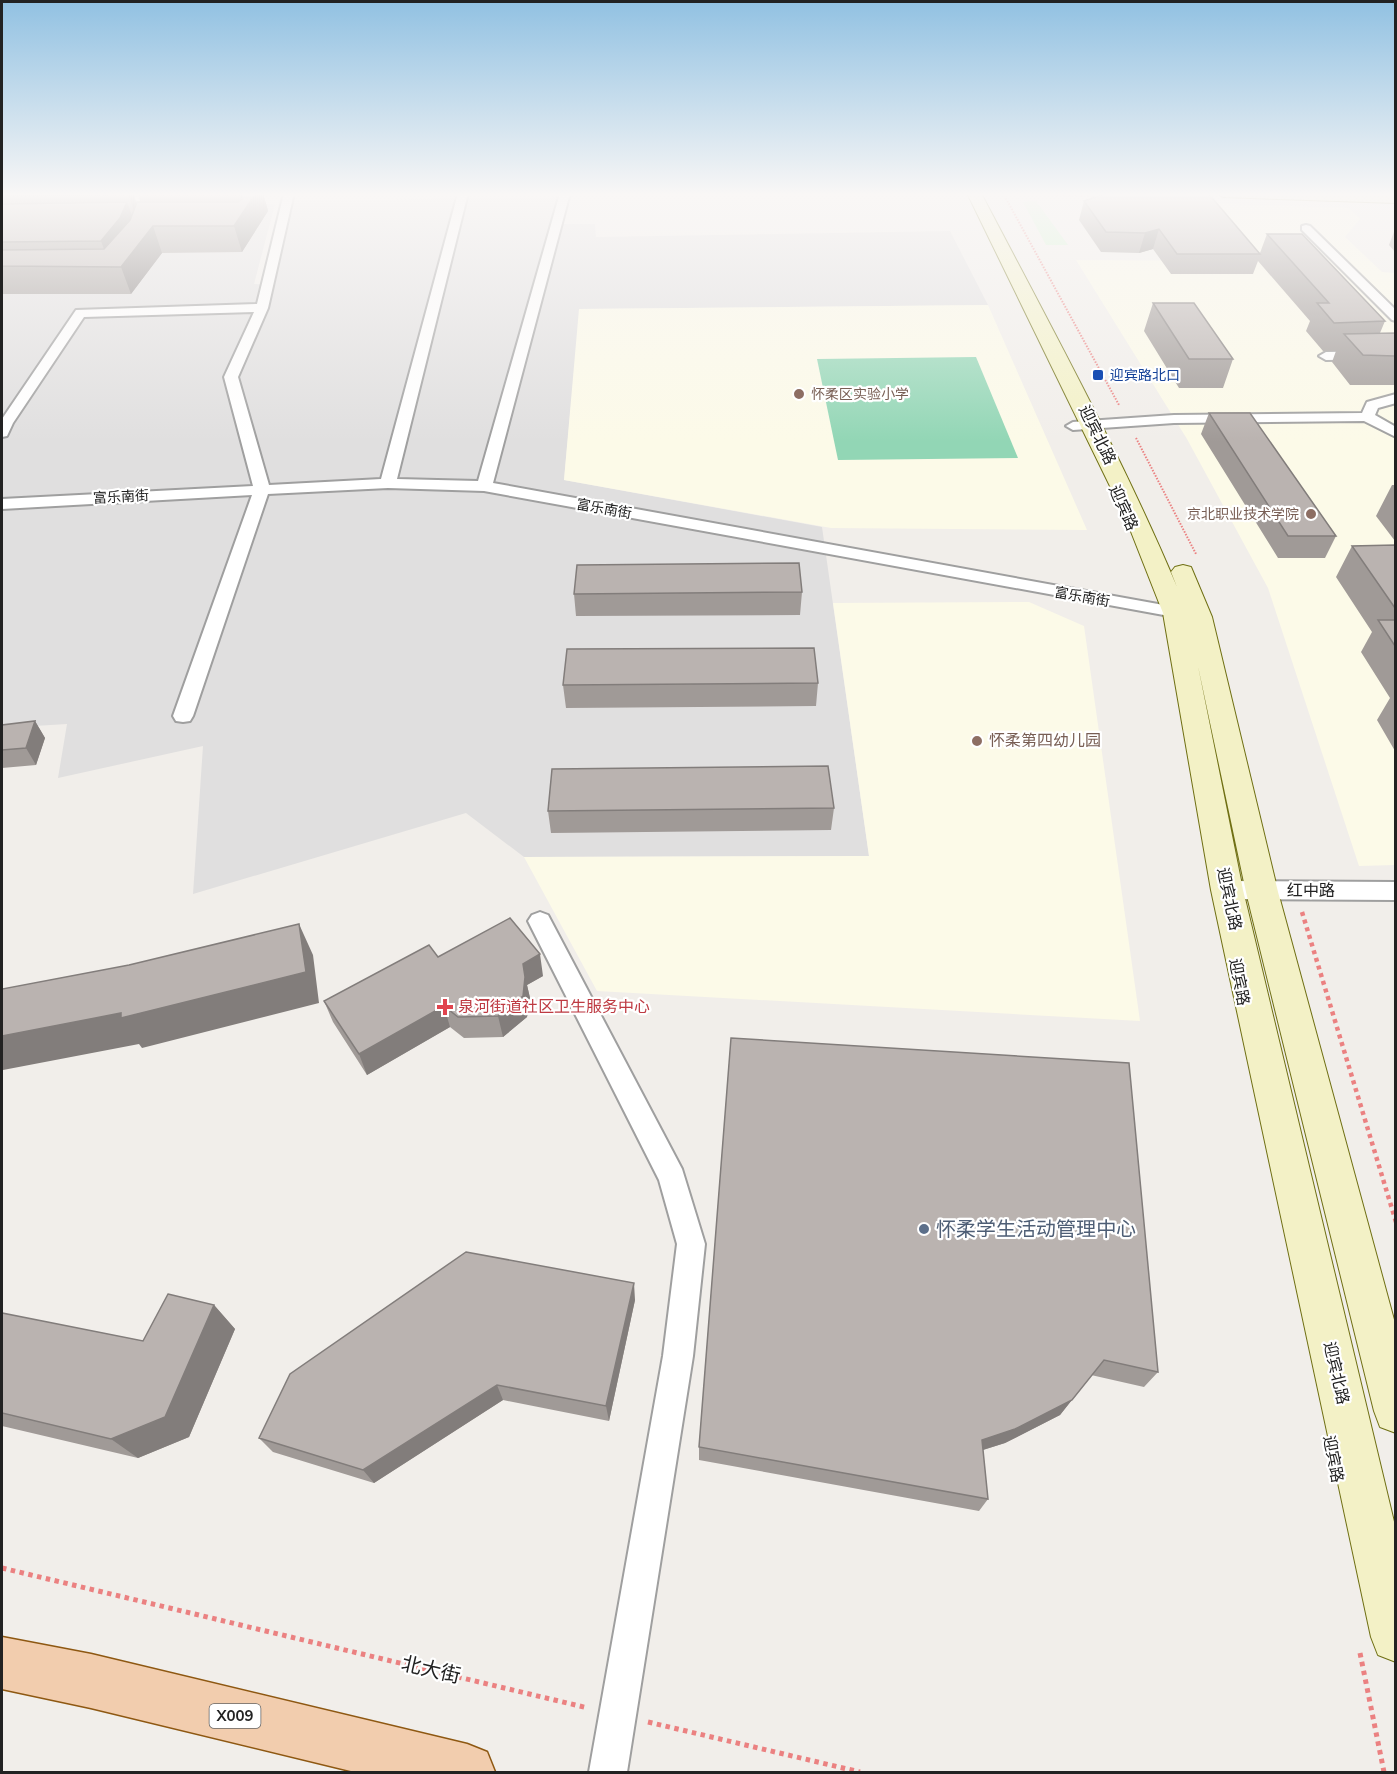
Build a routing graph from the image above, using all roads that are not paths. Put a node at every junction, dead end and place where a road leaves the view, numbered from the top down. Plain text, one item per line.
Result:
1 (269, 276) edge
2 (442, 276) edge
3 (542, 276) edge
4 (1016, 276) edge
5 (1025, 276) edge
6 (1354, 276) edge
7 (262, 308) junction
8 (1395, 317) edge
9 (1395, 355) edge
10 (1326, 356) dead end
11 (1395, 399) edge
12 (1367, 417) junction
13 (1091, 425) junction
14 (2, 433) edge
15 (1395, 433) edge
16 (388, 483) junction
17 (484, 486) junction
18 (262, 489) junction
19 (2, 504) edge
20 (1187, 615) junction
21 (183, 716) dead end
22 (1227, 890) junction
23 (1395, 891) edge
24 (1262, 892) junction
25 (540, 921) dead end
26 (1395, 1412) edge
27 (1395, 1637) edge
28 (2, 1663) edge
29 (467, 1773) edge
30 (608, 1773) edge

1 - 7 street
2 - 16 street
3 - 17 street
4 - 13 main road, 迎宾北路
5 - 13 main road, 迎宾北路
6 - 8 street
7 - 14 street
7 - 18 street
9 - 10 street
11 - 12 street
12 - 13 street
12 - 15 street
13 - 20 main road, 迎宾北路
16 - 17 street, 富乐南街
16 - 18 street, 富乐南街
17 - 20 street, 富乐南街
18 - 19 street, 富乐南街
18 - 21 street
20 - 22 main road, 迎宾北路
20 - 24 main road, 迎宾北路
22 - 24 street, 红中路
22 - 27 main road, 迎宾北路
23 - 24 street, 红中路
24 - 26 main road, 迎宾北路
25 - 30 street
28 - 29 main road, X009

